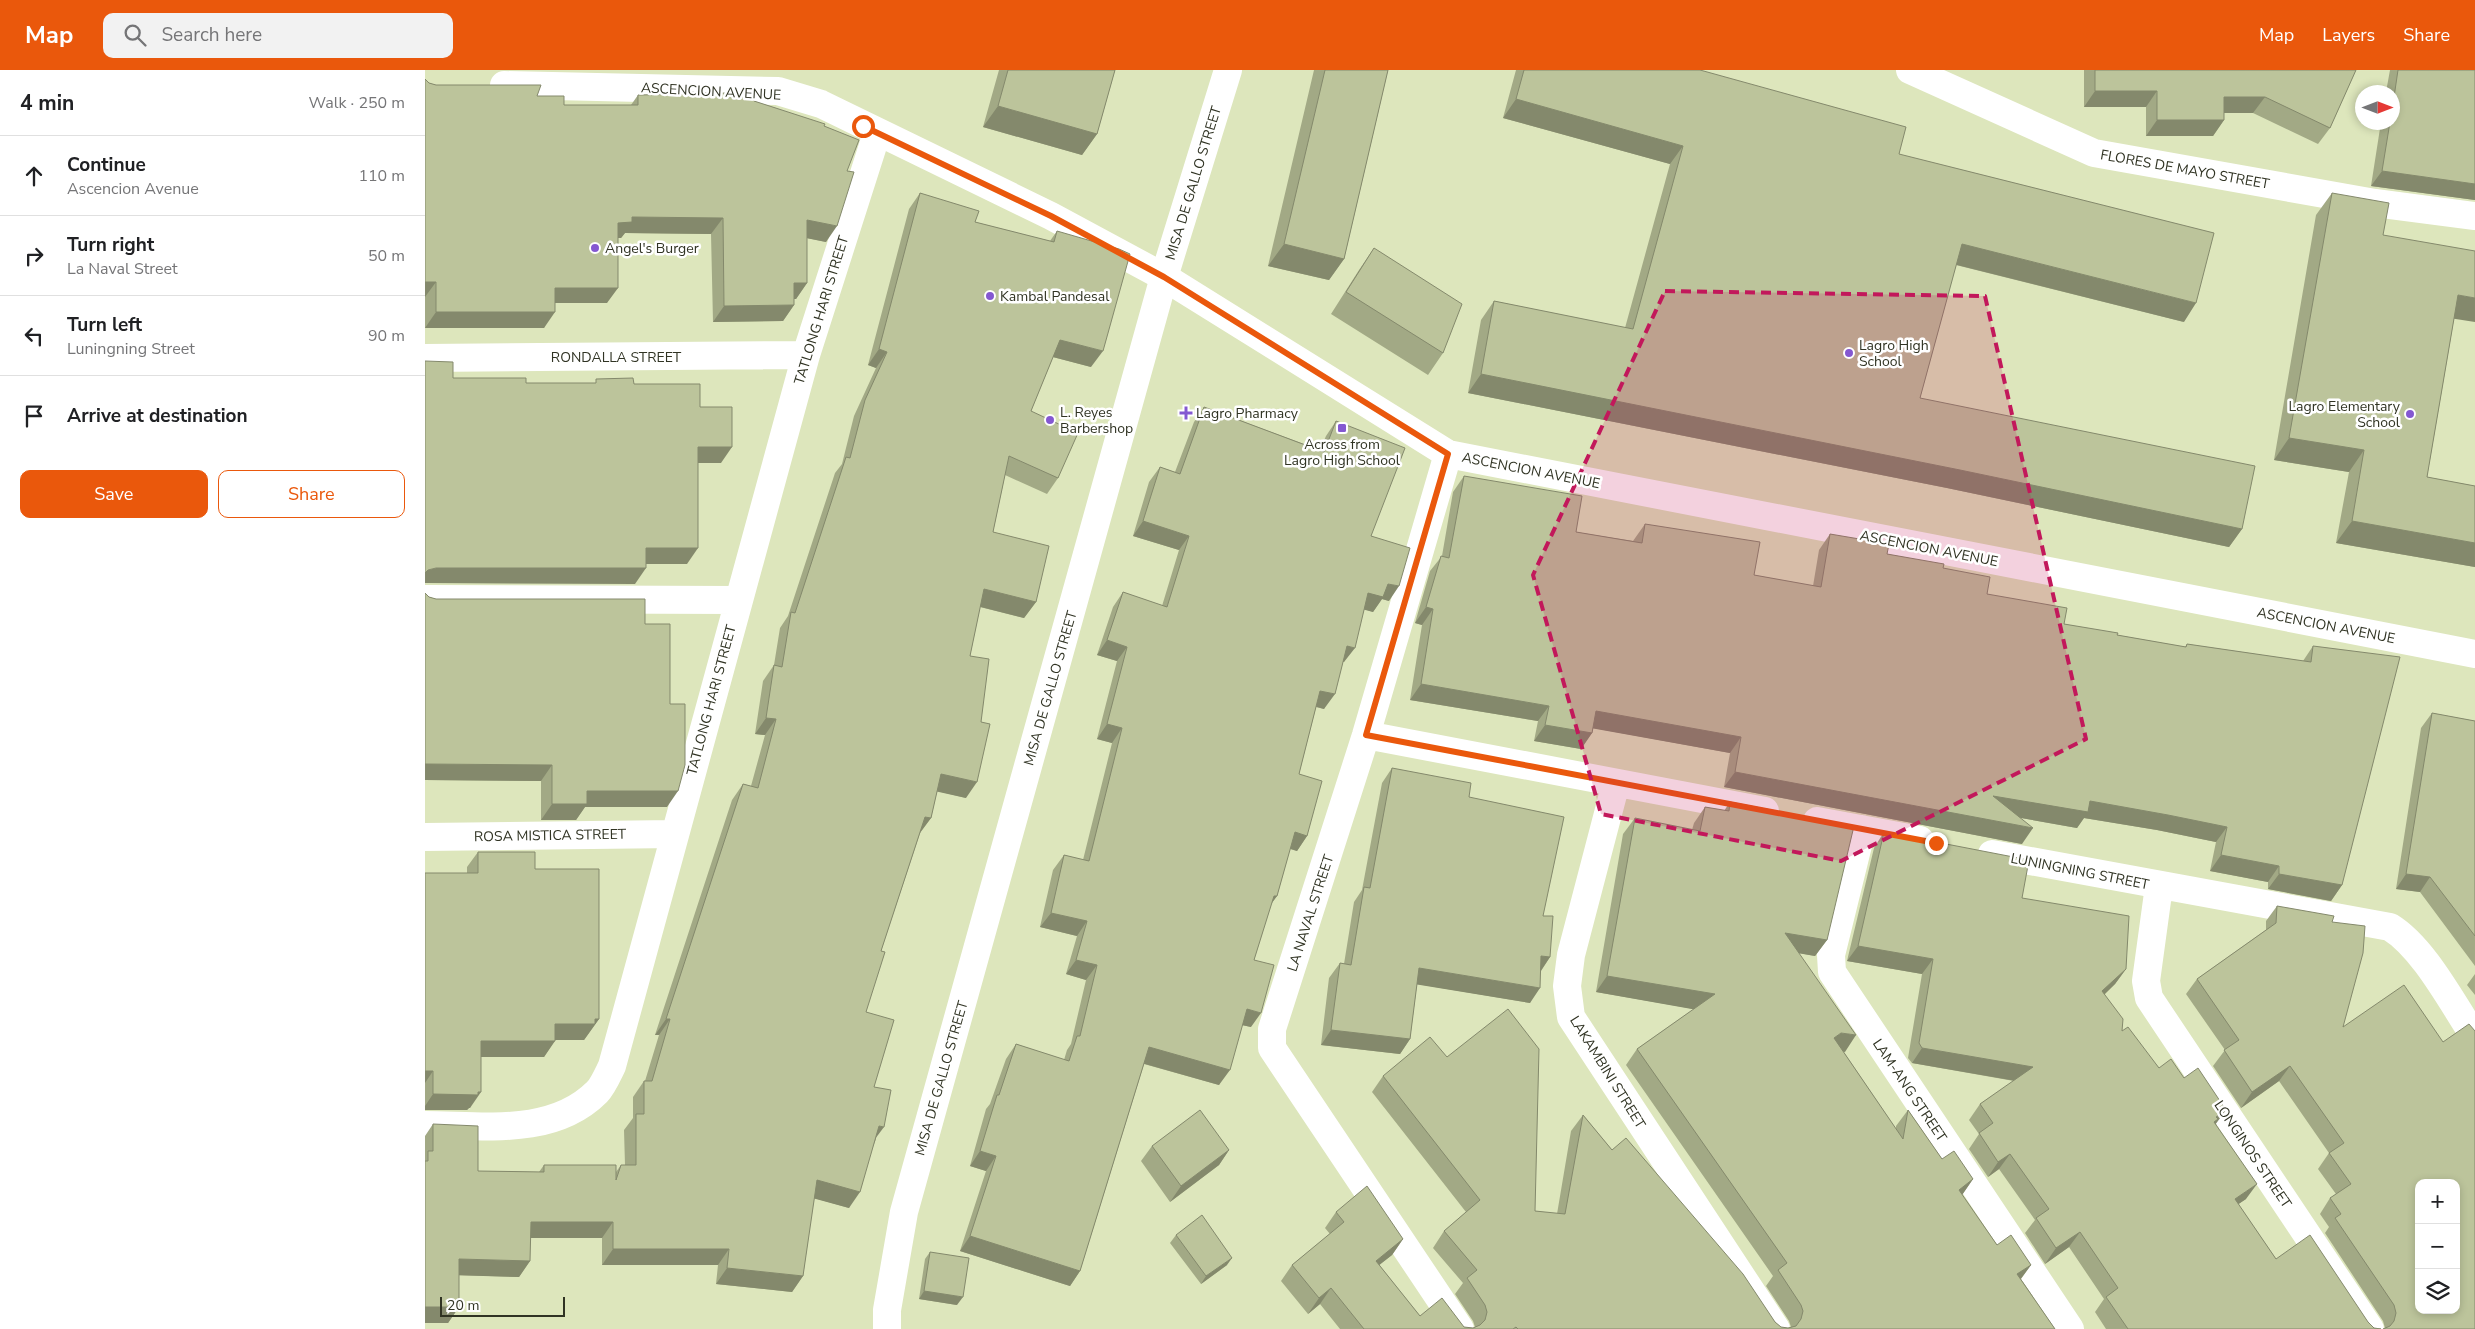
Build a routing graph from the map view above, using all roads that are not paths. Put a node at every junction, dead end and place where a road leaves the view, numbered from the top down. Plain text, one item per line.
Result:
1 (1228, 70) edge
2 (1911, 70) edge
3 (557, 77) edge
4 (475, 85) edge
5 (877, 133) junction
6 (2475, 216) edge
7 (1164, 277) junction
8 (806, 355) junction
9 (425, 358) edge
10 (1448, 454) junction
11 (425, 599) edge
12 (739, 600) junction
13 (2475, 654) edge
14 (1366, 735) junction
15 (1616, 783) junction
16 (1862, 829) junction
17 (675, 834) junction
18 (425, 837) edge
19 (2159, 886) junction
20 (2475, 1037) edge
21 (425, 1125) edge
22 (887, 1319) edge
23 (1460, 1329) edge
24 (1776, 1329) edge
25 (2070, 1329) edge
26 (2370, 1329) edge

1 - 7 street, MISA DE GALLO STREET
2 - 6 street, FLORES DE MAYO STREET
3 - 4 street, ASCENCION AVENUE
3 - 5 street, ASCENCION AVENUE
5 - 7 street, ASCENCION AVENUE
5 - 8 street, TATLONG HARI STREET
7 - 10 street, ASCENCION AVENUE
7 - 22 street, MISA DE GALLO STREET
8 - 9 street, RONDALLA STREET
8 - 12 street, TATLONG HARI STREET
10 - 13 street, ASCENCION AVENUE
10 - 14 street, LA NAVAL STREET
11 - 12 street
12 - 17 street, TATLONG HARI STREET
14 - 15 street, LUNINGNING STREET
14 - 23 street, LA NAVAL STREET
15 - 16 street, LUNINGNING STREET
15 - 24 street, LAKAMBINI STREET
16 - 19 street, LUNINGNING STREET
16 - 25 street, LAM-ANG STREET
17 - 18 street, ROSA MISTICA STREET
17 - 21 street, TATLONG HARI STREET
19 - 20 street, LUNINGNING STREET
19 - 26 street, LONGINOS STREET

